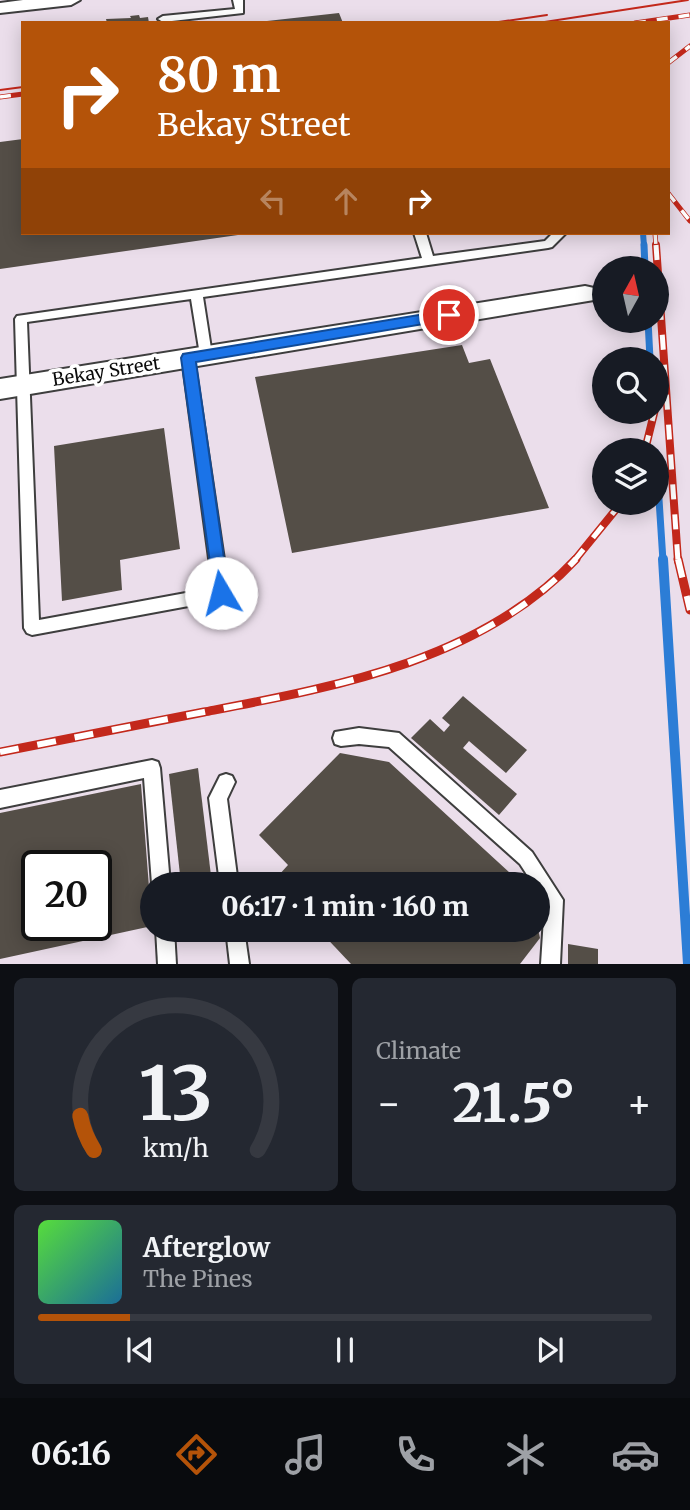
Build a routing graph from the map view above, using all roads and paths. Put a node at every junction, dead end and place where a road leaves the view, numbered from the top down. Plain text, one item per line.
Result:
1 (71, 0) edge
2 (238, 0) edge
3 (10, 5) edge
4 (163, 19) dead end
5 (421, 235) edge
6 (558, 235) edge
7 (428, 260) junction
8 (196, 293) junction
9 (585, 293) dead end
10 (197, 357) junction
11 (12, 387) edge
12 (341, 738) dead end
13 (226, 782) dead end
14 (0, 799) edge
15 (160, 872) edge
16 (227, 872) edge
17 (165, 942) edge
18 (237, 942) edge
19 (167, 964) edge
20 (240, 964) edge
21 (551, 964) edge

1 - 3 street
2 - 4 lane
5 - 7 lane
6 - 7 lane
7 - 8 lane
8 - 10 lane
8 - 11 lane
9 - 10 street, Bekay Street
10 - 11 street, Bekay Street
10 - 11 lane
12 - 21 lane
13 - 16 lane
14 - 15 lane
17 - 19 lane
18 - 20 lane

